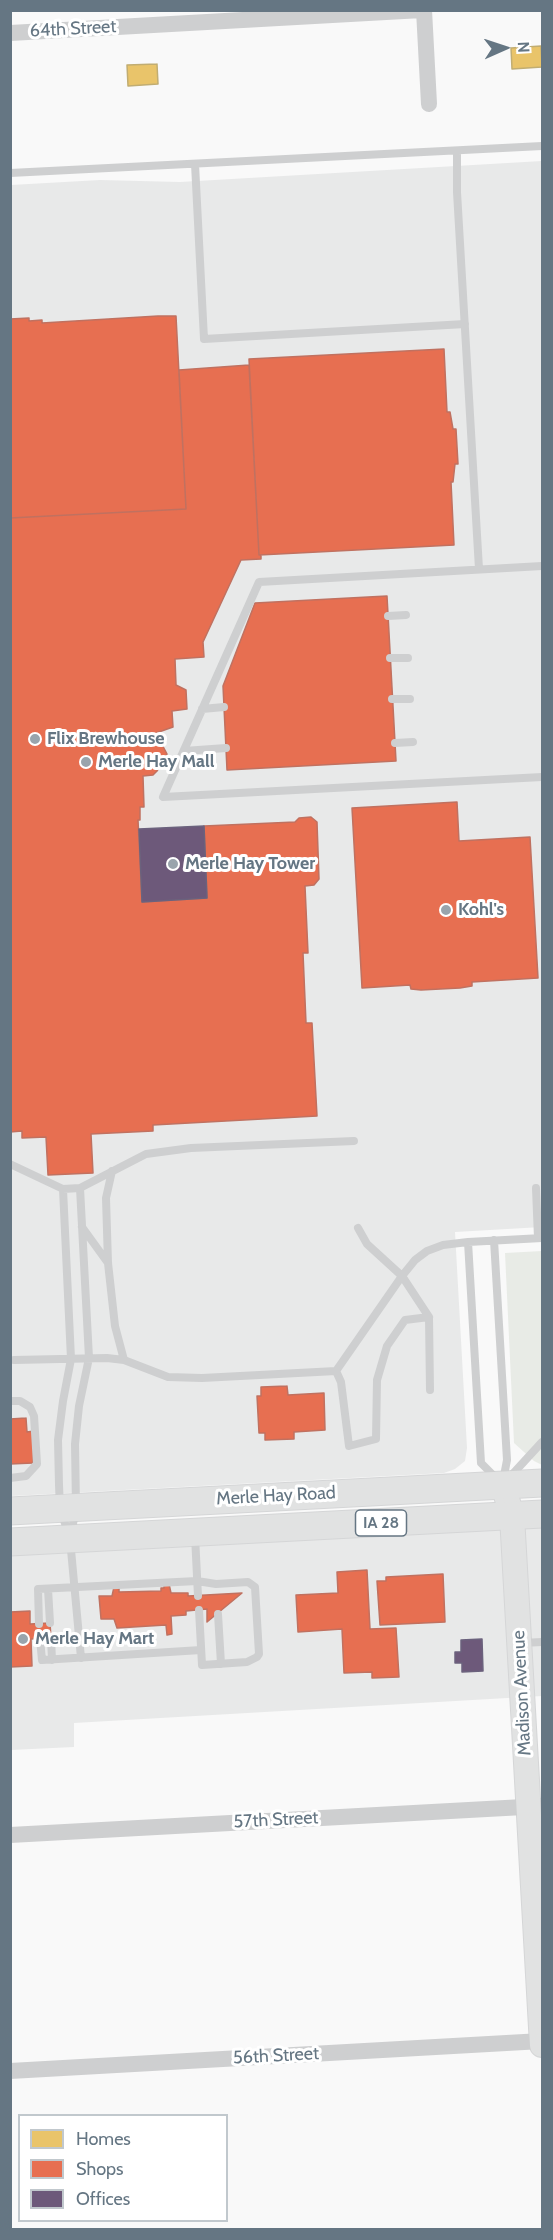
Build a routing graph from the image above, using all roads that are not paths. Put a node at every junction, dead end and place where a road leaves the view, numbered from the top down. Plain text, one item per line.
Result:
1 (423, 10) edge
2 (10, 33) edge
3 (429, 104) dead end
4 (543, 146) edge
5 (457, 151) junction
6 (195, 164) junction
7 (10, 173) edge
8 (465, 324) junction
9 (543, 566) edge
10 (479, 569) junction
11 (406, 615) dead end
12 (388, 616) dead end
13 (390, 658) dead end
14 (408, 658) dead end
15 (392, 699) dead end
16 (410, 699) dead end
17 (224, 707) dead end
18 (202, 709) junction
19 (413, 742) dead end
20 (395, 743) dead end
21 (226, 748) dead end
22 (184, 751) junction
23 (543, 777) edge
24 (354, 1141) dead end
25 (10, 1164) edge
26 (112, 1171) junction
27 (80, 1188) junction
28 (536, 1188) dead end
29 (63, 1189) junction
30 (82, 1227) junction
31 (358, 1228) dead end
32 (540, 1238) edge
33 (494, 1240) junction
34 (468, 1242) junction
35 (108, 1263) junction
36 (402, 1275) junction
37 (429, 1317) junction
38 (89, 1358) junction
39 (71, 1359) junction
40 (14, 1360) dead end
41 (124, 1360) junction
42 (336, 1371) junction
43 (430, 1390) dead end
44 (10, 1401) edge
45 (543, 1442) edge
46 (10, 1478) edge
47 (543, 1483) edge
48 (503, 1485) junction
49 (68, 1507) junction
50 (10, 1511) edge
51 (543, 1514) edge
52 (512, 1516) junction
53 (194, 1533) junction
54 (70, 1539) junction
55 (10, 1542) edge
56 (197, 1581) junction
57 (216, 1584) junction
58 (75, 1587) junction
59 (48, 1589) junction
60 (216, 1595) dead end
61 (198, 1596) dead end
62 (199, 1610) dead end
63 (218, 1614) dead end
64 (50, 1623) dead end
65 (39, 1624) dead end
66 (51, 1638) dead end
67 (40, 1639) dead end
68 (531, 1643) edge
69 (201, 1650) junction
70 (81, 1658) junction
71 (52, 1660) junction
72 (221, 1664) junction
73 (536, 1807) edge
74 (10, 1835) edge
75 (542, 2043) edge
76 (10, 2071) edge

1 - 2 street, 64th Street
1 - 3 street
4 - 5 lane
5 - 6 lane
5 - 8 lane
6 - 7 lane
6 - 8 lane
8 - 10 lane
9 - 10 lane
10 - 18 lane
11 - 12 lane
13 - 14 lane
15 - 16 lane
17 - 18 lane
18 - 22 lane
19 - 20 lane
21 - 22 lane
22 - 23 lane
24 - 26 lane
25 - 29 lane
26 - 27 lane
26 - 35 lane
27 - 29 lane
27 - 30 lane
28 - 32 lane
29 - 39 lane
30 - 35 lane
30 - 38 lane
31 - 36 lane
32 - 33 lane
33 - 34 lane
33 - 48 lane
34 - 36 lane
34 - 48 lane
35 - 41 lane
36 - 37 lane
36 - 42 lane
37 - 42 lane
37 - 43 lane
38 - 39 lane
38 - 41 lane
38 - 49 lane
39 - 40 lane
39 - 49 lane
41 - 42 lane
44 - 46 lane
45 - 48 lane
47 - 48 main road, Merle Hay Road / IA 28
48 - 49 main road, Merle Hay Road / IA 28
48 - 52 street, Madison Avenue
49 - 50 main road, Merle Hay Road / IA 28
49 - 54 lane
49 - 54 lane
51 - 52 main road, Merle Hay Road / IA 28
52 - 53 main road, Merle Hay Road / IA 28
52 - 68 street, Madison Avenue
53 - 54 main road, Merle Hay Road / IA 28
53 - 56 lane
54 - 55 main road, Merle Hay Road / IA 28
54 - 58 lane
56 - 57 lane
56 - 58 lane
56 - 61 lane
57 - 60 lane
57 - 72 lane
58 - 59 lane
58 - 70 lane
59 - 64 lane
59 - 65 lane
62 - 69 lane
63 - 72 lane
66 - 71 lane
67 - 71 lane
68 - 73 street, Madison Avenue
69 - 70 lane
69 - 72 lane
70 - 71 lane
73 - 74 street, 57th Street
73 - 75 street, Madison Avenue
75 - 76 street, 56th Street

